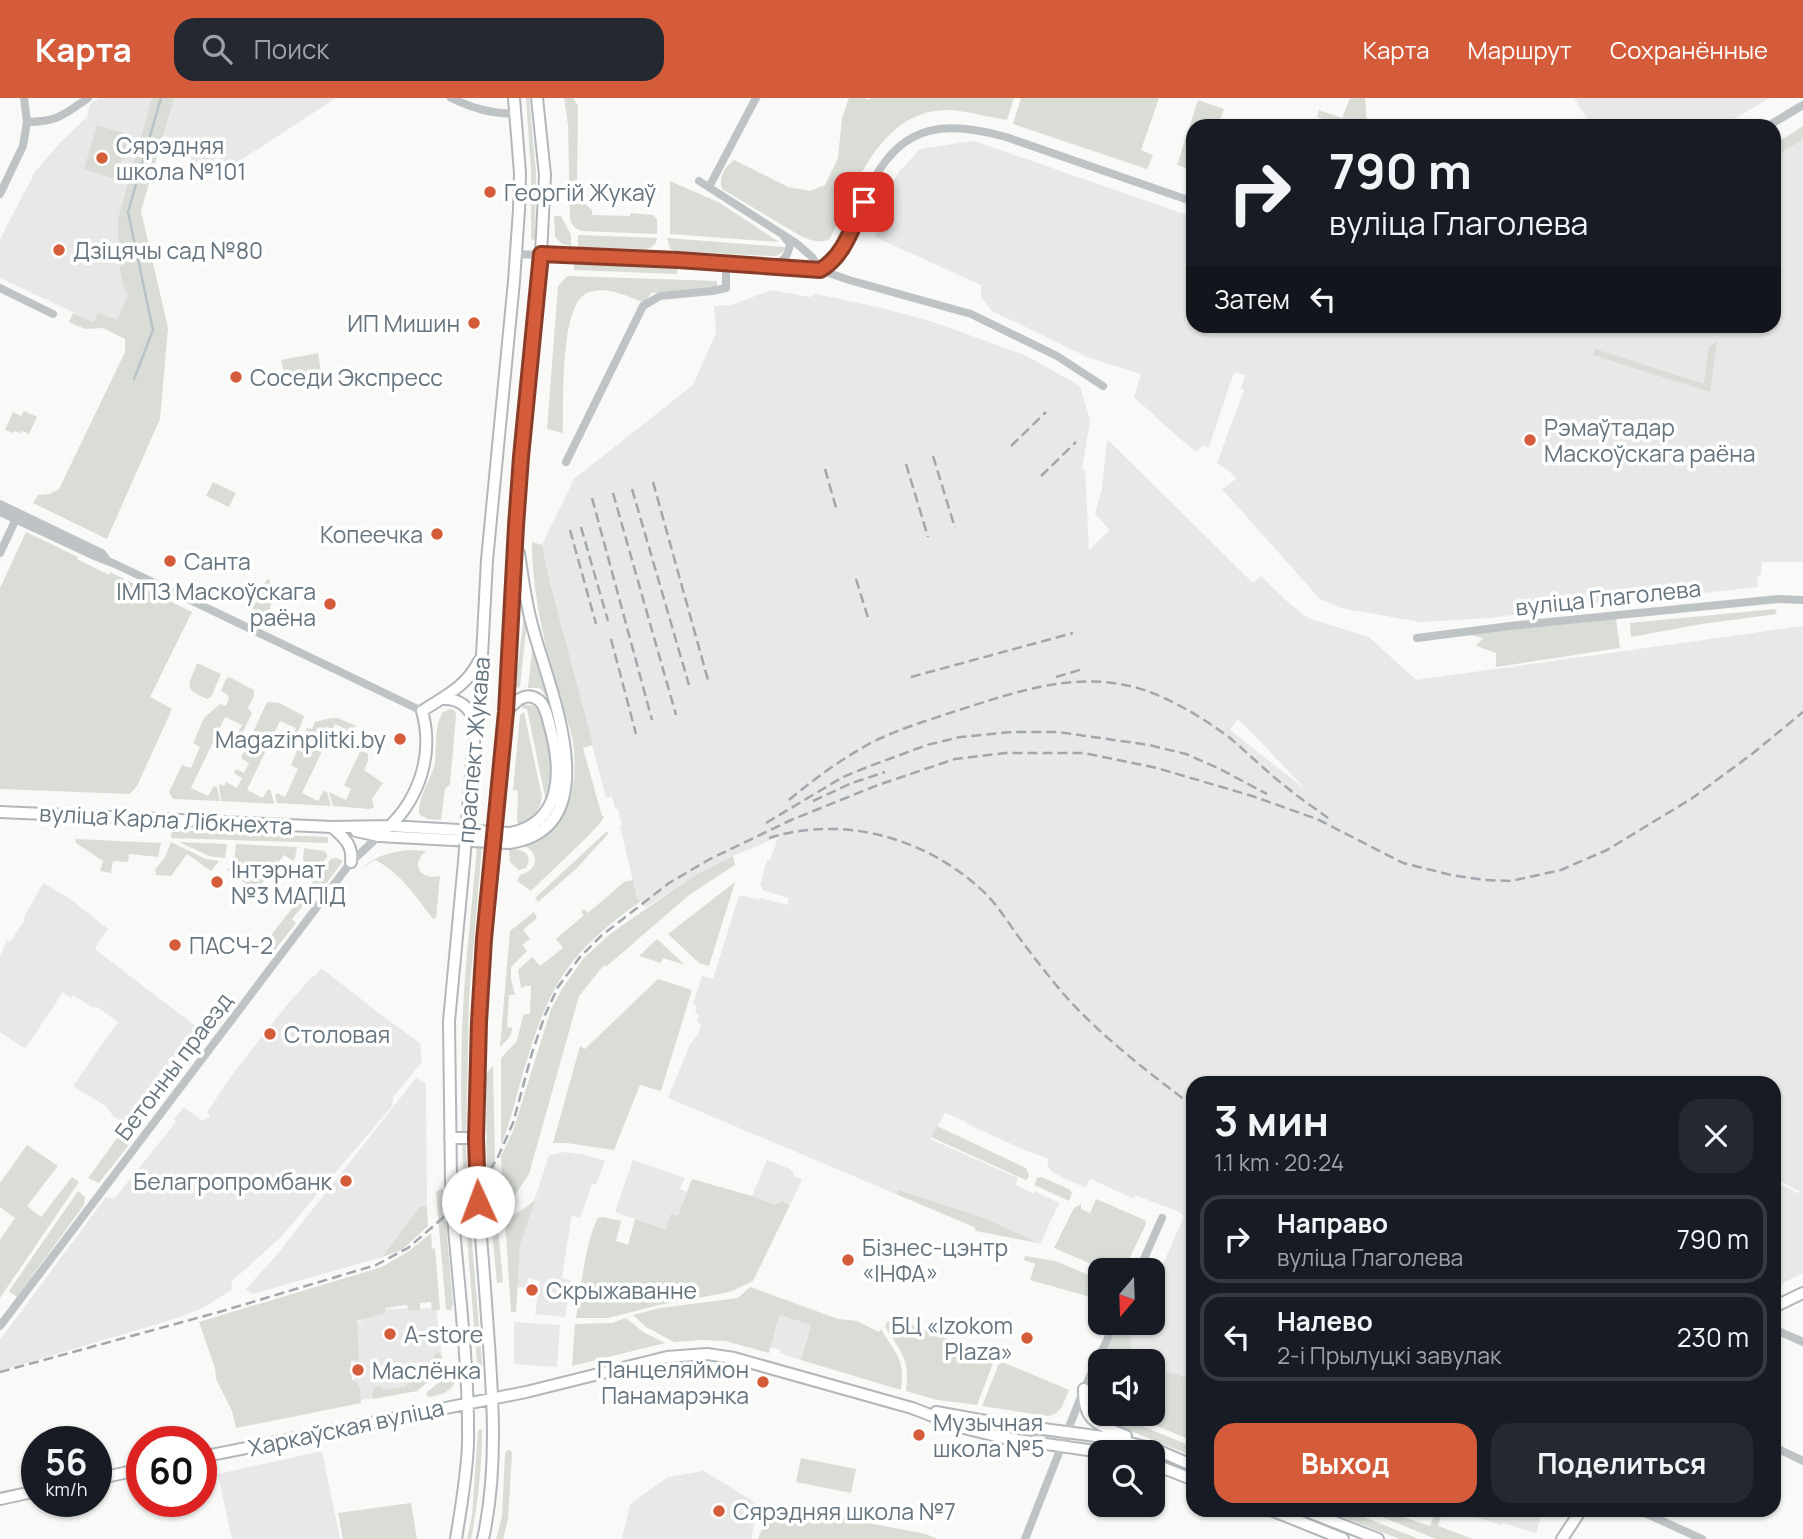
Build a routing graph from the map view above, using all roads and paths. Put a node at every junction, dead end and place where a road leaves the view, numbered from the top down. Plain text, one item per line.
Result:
1 (24, 98) edge
2 (88, 98) edge
3 (451, 98) edge
4 (512, 98) edge
5 (756, 98) edge
6 (538, 99) edge
7 (1803, 105) edge
8 (515, 112) junction
9 (1780, 119) edge
10 (27, 122) junction
11 (699, 181) dead end
12 (709, 187) junction
13 (0, 194) edge
14 (1186, 199) edge
15 (781, 233) junction
16 (516, 254) junction
17 (541, 254) junction
18 (726, 262) junction
19 (767, 265) junction
20 (820, 270) junction
21 (0, 288) edge
22 (53, 314) dead end
23 (1103, 386) dead end
24 (566, 462) dead end
25 (0, 504) edge
26 (0, 512) edge
27 (16, 519) junction
28 (516, 526) junction
29 (0, 553) edge
30 (107, 560) junction
31 (1803, 600) edge
32 (1416, 638) dead end
33 (482, 656) junction
34 (440, 699) junction
35 (422, 711) junction
36 (506, 712) junction
37 (476, 723) junction
38 (0, 811) edge
39 (403, 813) junction
40 (390, 826) junction
41 (332, 827) junction
42 (411, 827) junction
43 (379, 836) junction
44 (401, 837) junction
45 (351, 862) junction
46 (450, 1138) junction
47 (476, 1144) junction
48 (1162, 1218) dead end
49 (1144, 1258) edge
50 (1803, 1293) edge
51 (1781, 1304) edge
52 (1, 1323) edge
53 (1781, 1332) edge
54 (1109, 1335) edge
55 (1803, 1342) edge
56 (1084, 1389) junction
57 (492, 1398) junction
58 (467, 1402) junction
59 (912, 1408) junction
60 (1067, 1431) junction
61 (1119, 1440) edge
62 (1135, 1440) edge
63 (1062, 1446) junction
64 (1088, 1450) edge
65 (1781, 1450) edge
66 (1165, 1453) edge
67 (217, 1454) edge
68 (1803, 1461) edge
69 (1186, 1463) edge
70 (1165, 1469) edge
71 (1186, 1477) edge
72 (21, 1494) edge
73 (0, 1499) edge
74 (1288, 1517) edge
75 (1322, 1517) edge
76 (1576, 1517) edge
77 (1653, 1517) edge
78 (456, 1539) edge
79 (483, 1539) edge
80 (1025, 1539) edge
81 (1343, 1539) edge
82 (1378, 1539) edge
83 (1562, 1539) edge
84 (1702, 1539) edge

1 - 10 street
2 - 10 street
3 - 8 street
4 - 8 main road, праспект Жукава
5 - 12 street
6 - 17 main road, праспект Жукава
7 - 9 street
8 - 16 main road, праспект Жукава
10 - 13 street
11 - 12 street
12 - 15 street
14 - 20 street
15 - 19 street
15 - 20 street
16 - 17 street
16 - 33 main road, праспект Жукава
17 - 18 street
17 - 28 main road, праспект Жукава
18 - 19 street
18 - 24 street
19 - 20 street
20 - 23 street
21 - 22 street
25 - 30 street
26 - 27 street
27 - 29 street
27 - 30 street
28 - 36 main road, праспект Жукава
28 - 44 main road, вуліца Карла Лібкнехта
30 - 35 street
31 - 32 street, вуліца Глаголева
33 - 34 main road
33 - 37 main road, праспект Жукава
34 - 35 main road
34 - 37 main road
35 - 39 main road
36 - 42 main road, вуліца Карла Лібкнехта
36 - 47 main road, праспект Жукава, bridge
37 - 46 main road, праспект Жукава, bridge
38 - 41 main road, вуліца Карла Лібкнехта
39 - 40 main road
39 - 42 main road
40 - 41 main road, вуліца Карла Лібкнехта
40 - 42 main road, вуліца Карла Лібкнехта
40 - 43 main road
40 - 44 main road
41 - 43 main road, вуліца Карла Лібкнехта
41 - 45 main road
43 - 44 main road, вуліца Карла Лібкнехта
43 - 45 street, Бетонны праезд
45 - 52 street, Бетонны праезд
46 - 47 main road
46 - 58 main road, праспект Жукава, bridge
47 - 57 main road, праспект Жукава, bridge
48 - 49 street
50 - 51 main road
53 - 55 street
54 - 56 street
56 - 60 street
56 - 62 main road
57 - 58 main road, Харкаўская вуліца
57 - 59 main road, Харкаўская вуліца
57 - 79 main road, праспект Жукава
58 - 67 main road, Харкаўская вуліца
58 - 78 main road, праспект Жукава
59 - 60 main road
59 - 63 main road
60 - 61 main road
60 - 63 street
63 - 64 main road
63 - 80 street
65 - 68 street
66 - 69 main road
70 - 71 main road
72 - 73 main road
74 - 81 main road
75 - 82 main road
76 - 83 main road
77 - 84 street

